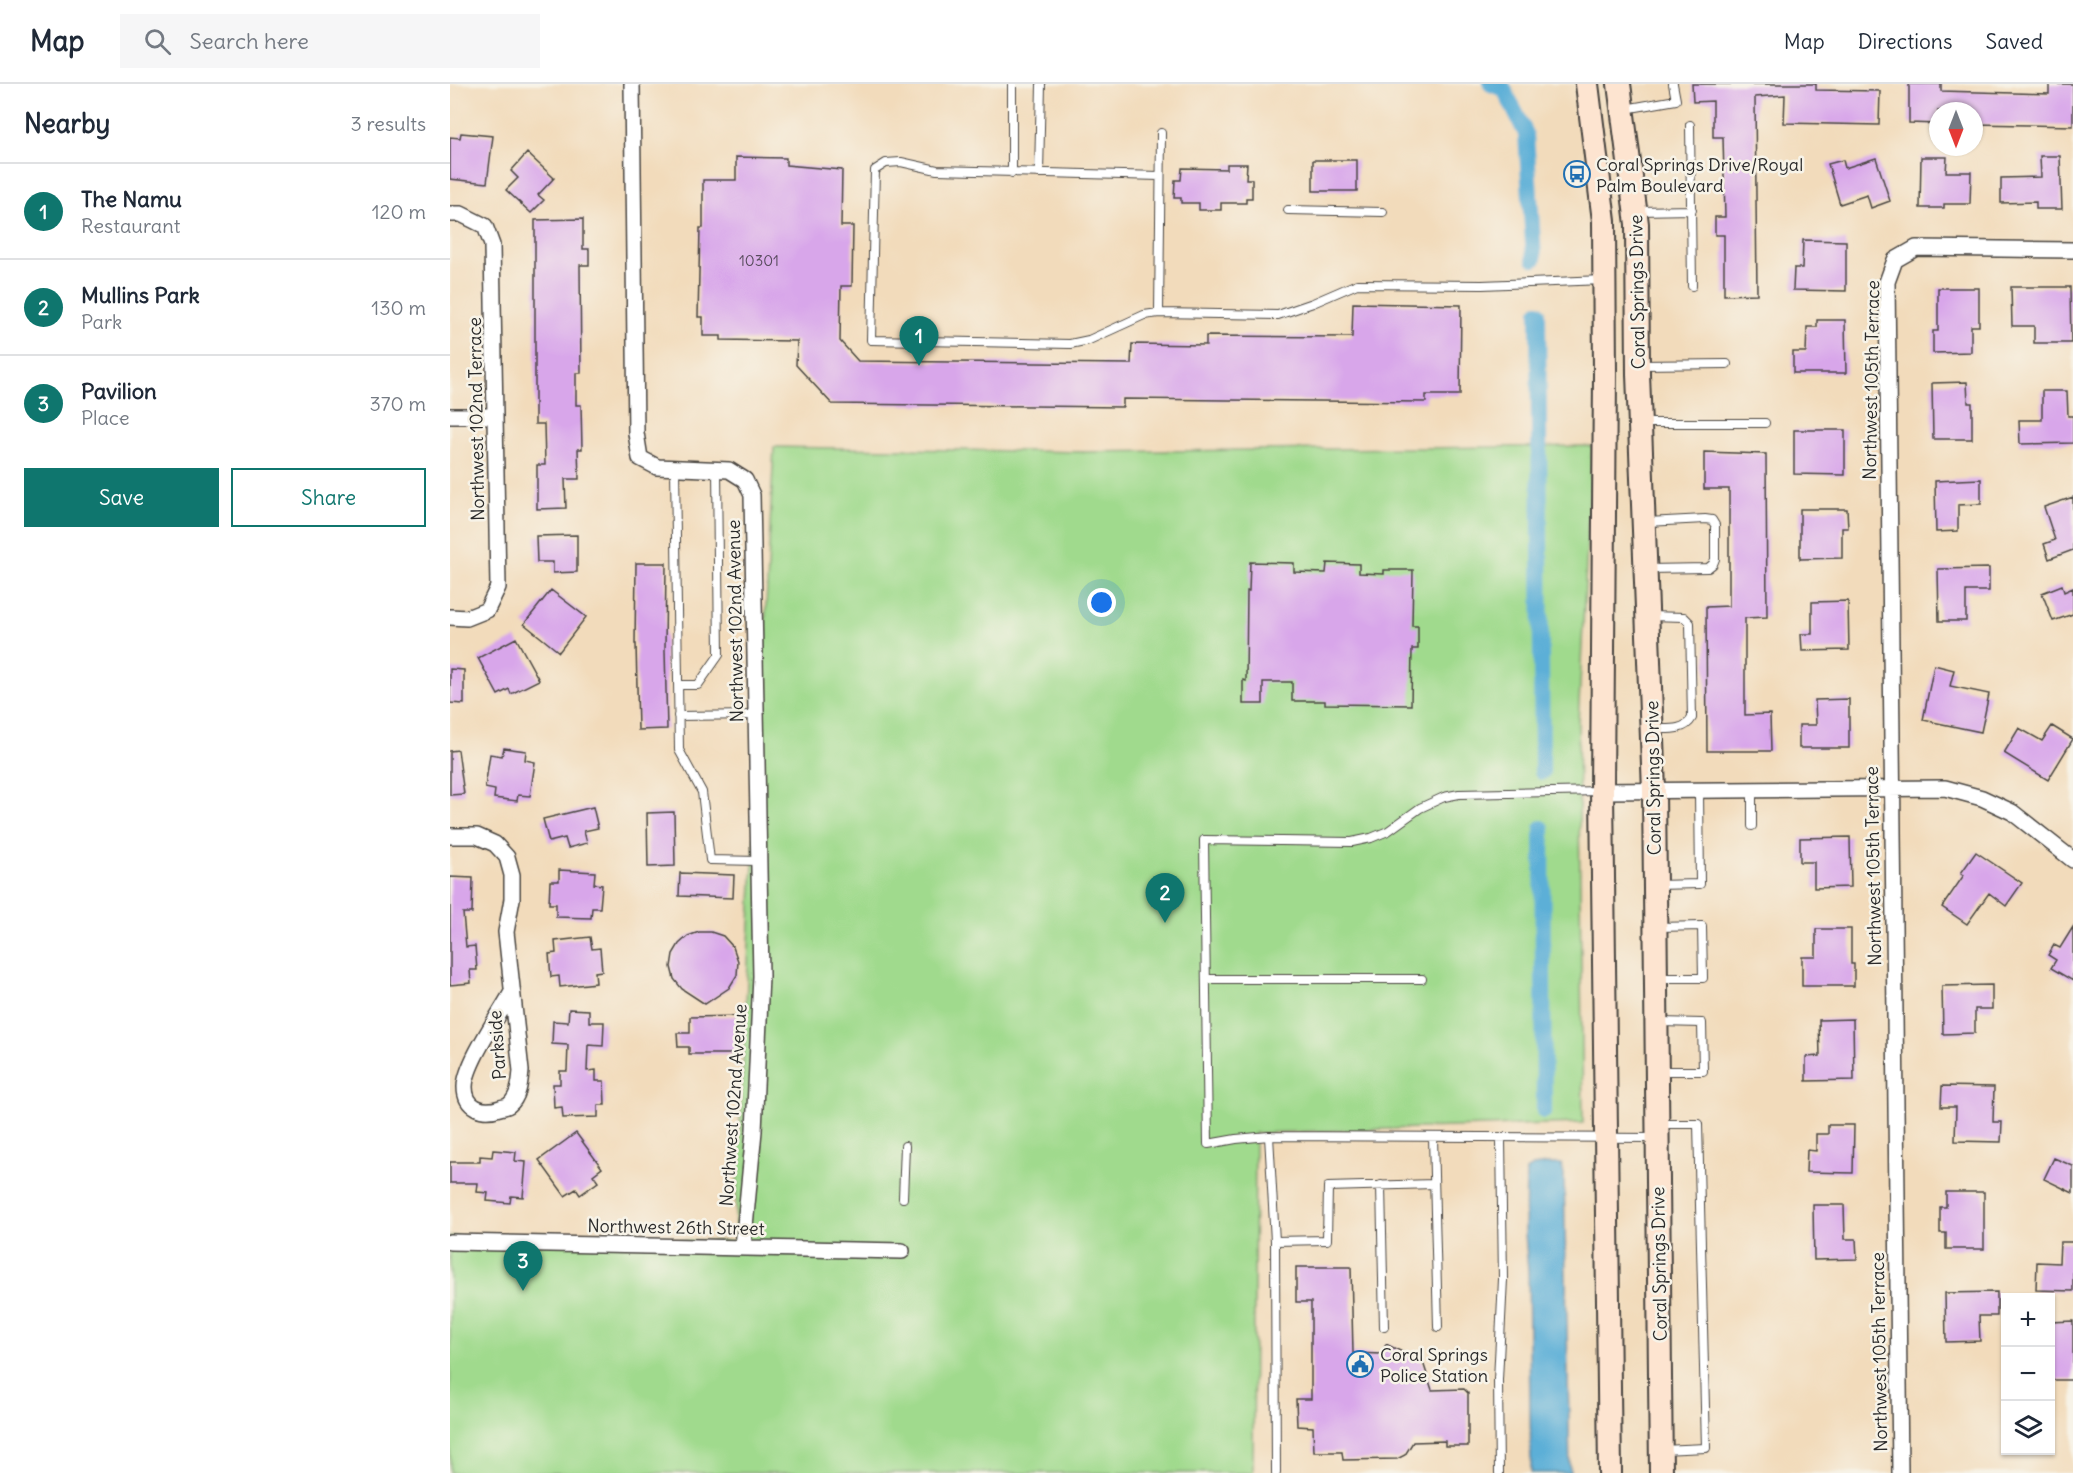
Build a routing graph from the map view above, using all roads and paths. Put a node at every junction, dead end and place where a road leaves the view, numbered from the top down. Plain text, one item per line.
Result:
1 (632, 84) edge
2 (1012, 84) edge
3 (1041, 84) edge
4 (1587, 84) edge
5 (1619, 84) edge
6 (1673, 84) edge
7 (1623, 110) junction
8 (1690, 125) dead end
9 (1161, 133) dead end
10 (1012, 172) junction
11 (1039, 173) junction
12 (1161, 176) junction
13 (1288, 210) dead end
14 (1692, 210) junction
15 (1636, 211) junction
16 (1383, 212) dead end
17 (450, 214) edge
18 (2073, 250) edge
19 (1604, 280) junction
20 (1692, 286) dead end
21 (1159, 313) junction
22 (1727, 364) dead end
23 (1638, 365) junction
24 (450, 416) edge
25 (495, 416) junction
26 (1640, 423) junction
27 (1765, 423) dead end
28 (675, 468) junction
29 (717, 469) junction
30 (1644, 522) junction
31 (1646, 569) junction
32 (1647, 616) junction
33 (450, 617) edge
34 (678, 685) junction
35 (756, 715) junction
36 (678, 716) junction
37 (1652, 729) junction
38 (1891, 790) junction
39 (1602, 791) junction
40 (1654, 791) junction
41 (1699, 791) junction
42 (1752, 791) junction
43 (1752, 826) dead end
44 (450, 836) edge
45 (2073, 860) edge
46 (759, 861) junction
47 (1655, 885) junction
48 (1655, 927) junction
49 (1656, 978) junction
50 (1206, 979) junction
51 (1422, 979) dead end
52 (512, 992) junction
53 (1656, 1022) junction
54 (1657, 1071) junction
55 (1658, 1131) junction
56 (1269, 1136) junction
57 (1433, 1137) junction
58 (1606, 1138) junction
59 (1501, 1139) junction
60 (905, 1146) dead end
61 (1434, 1184) junction
62 (1381, 1185) junction
63 (903, 1198) dead end
64 (1275, 1241) junction
65 (450, 1242) edge
66 (742, 1247) junction
67 (902, 1251) dead end
68 (1384, 1327) dead end
69 (1438, 1327) dead end
70 (1661, 1450) junction
71 (1276, 1473) edge
72 (1499, 1473) edge
73 (1610, 1473) edge
74 (1661, 1473) edge
75 (1900, 1473) edge

1 - 28 street, Northwest 102nd Avenue
2 - 10 lane
3 - 11 lane
4 - 19 main road, Coral Springs Drive
5 - 7 main road, Coral Springs Drive
6 - 7 lane
7 - 15 main road, Coral Springs Drive
8 - 14 lane
9 - 12 lane
10 - 11 lane
10 - 21 lane
11 - 12 lane
12 - 21 lane
13 - 16 lane
14 - 15 lane
14 - 20 lane
15 - 23 main road, Coral Springs Drive
17 - 25 street, Northwest 102nd Terrace
18 - 38 street, Northwest 105th Terrace
19 - 21 lane
19 - 39 main road, Coral Springs Drive
22 - 23 lane
23 - 26 main road, Coral Springs Drive
24 - 25 street
25 - 33 street, Northwest 102nd Terrace
26 - 27 lane
26 - 30 main road, Coral Springs Drive
28 - 29 street, Northwest 102nd Avenue
28 - 34 lane
29 - 34 lane
29 - 35 street, Northwest 102nd Avenue
30 - 31 main road, Coral Springs Drive
30 - 31 lane
31 - 32 main road, Coral Springs Drive
32 - 37 main road, Coral Springs Drive
32 - 37 lane
34 - 36 lane
35 - 36 lane
35 - 46 street, Northwest 102nd Avenue
36 - 46 lane
37 - 40 main road, Coral Springs Drive
38 - 42 street
38 - 45 street
38 - 75 street, Northwest 105th Terrace
39 - 40 street
39 - 50 lane
39 - 58 main road, Coral Springs Drive
40 - 41 street
40 - 47 main road, Coral Springs Drive
41 - 42 street
41 - 47 lane
42 - 43 lane
44 - 52 street, Parkside
46 - 66 street, Northwest 102nd Avenue
47 - 48 main road, Coral Springs Drive
48 - 49 main road, Coral Springs Drive
48 - 49 lane
49 - 53 main road, Coral Springs Drive
50 - 51 lane
50 - 56 lane
52 - 52 street, Parkside
53 - 54 main road, Coral Springs Drive
53 - 54 lane
54 - 55 main road, Coral Springs Drive
55 - 58 lane
55 - 70 main road, Coral Springs Drive
55 - 70 lane
56 - 57 lane
56 - 64 lane
57 - 59 lane
57 - 61 lane
58 - 59 lane
58 - 73 main road, Coral Springs Drive
59 - 72 lane
60 - 63 lane
61 - 62 lane
61 - 69 lane
62 - 64 lane
62 - 68 lane
64 - 71 lane
65 - 66 street, Northwest 26th Street
66 - 67 street, Northwest 26th Street
70 - 74 main road, Coral Springs Drive

